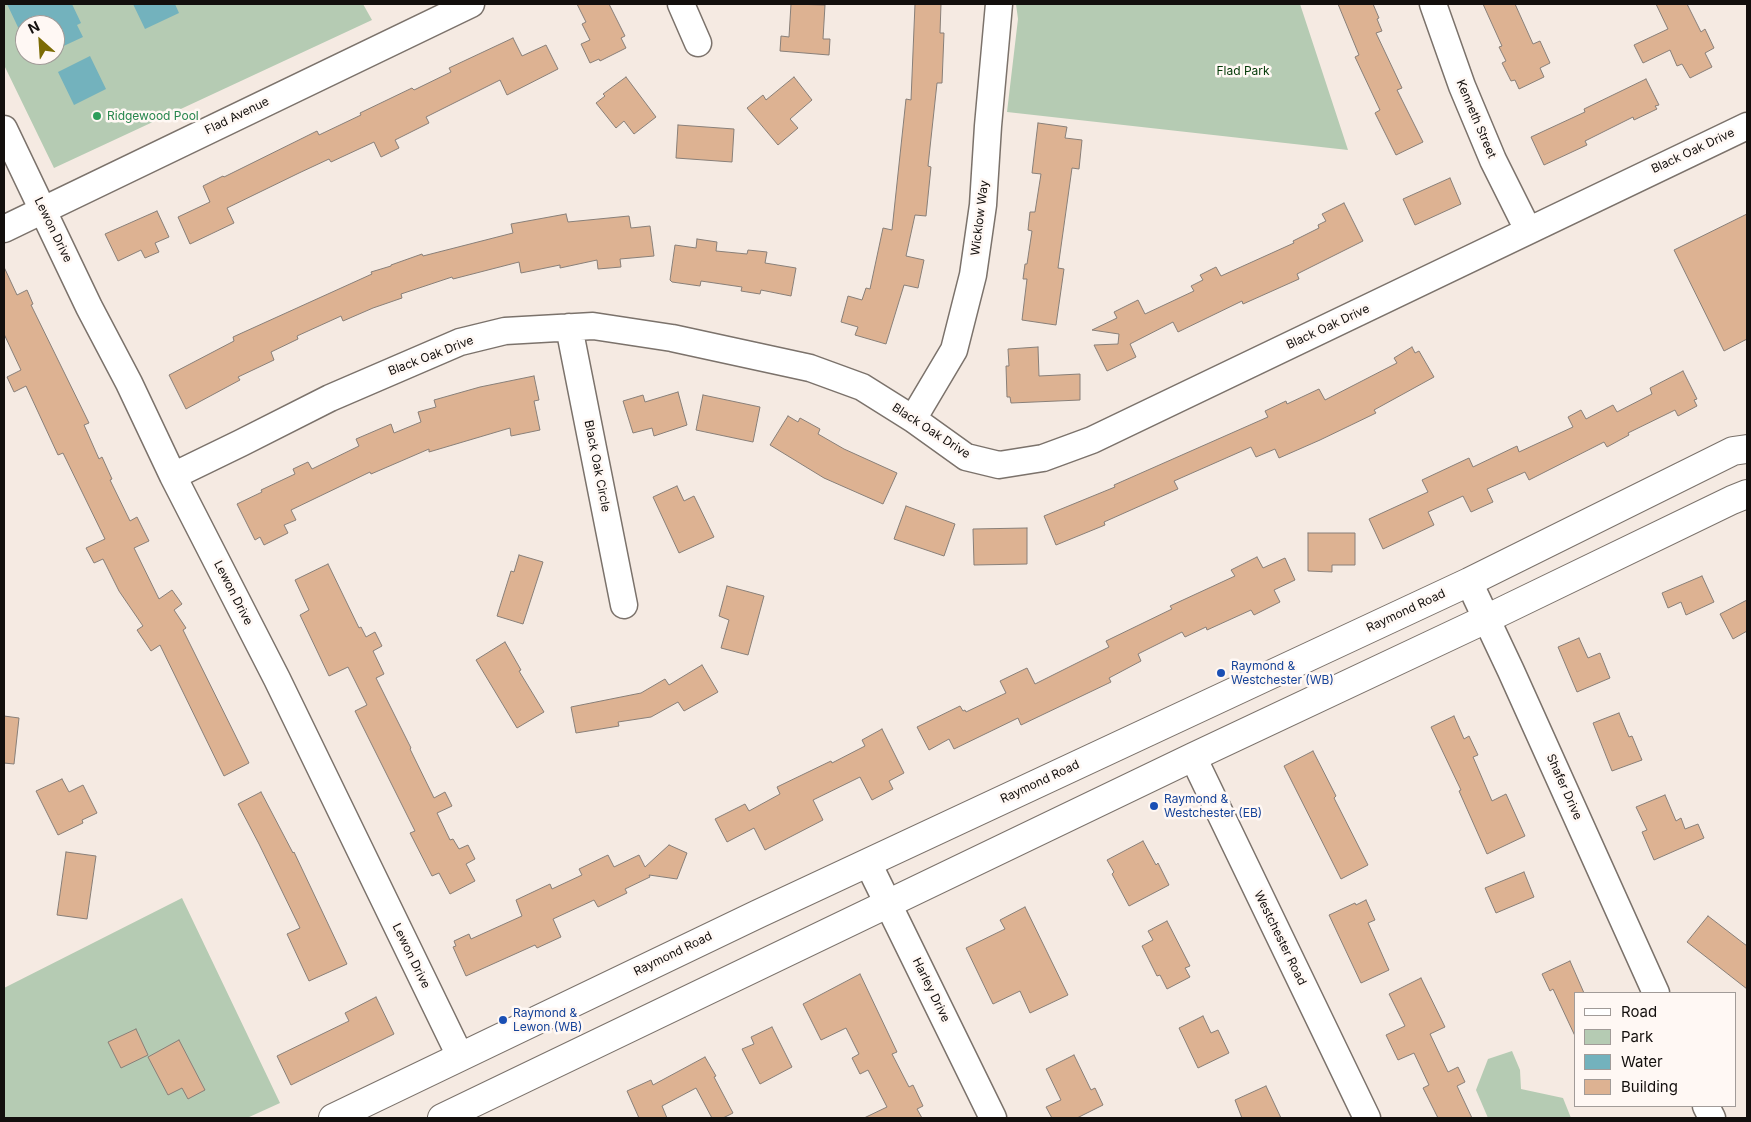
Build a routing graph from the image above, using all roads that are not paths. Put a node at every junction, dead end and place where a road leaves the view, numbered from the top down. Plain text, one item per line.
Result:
1 (471, 4) edge
2 (681, 4) edge
3 (999, 4) edge
4 (1433, 4) edge
5 (698, 43) dead end
6 (1747, 126) edge
7 (4, 130) edge
8 (44, 210) junction
9 (4, 229) edge
10 (1528, 230) junction
11 (570, 327) junction
12 (913, 419) junction
13 (1747, 449) edge
14 (173, 476) junction
15 (1747, 494) edge
16 (1469, 582) junction
17 (624, 605) dead end
18 (1486, 619) junction
19 (1193, 757) junction
20 (868, 863) junction
21 (888, 903) junction
22 (1656, 992) edge
23 (460, 1056) junction
24 (332, 1118) edge
25 (442, 1118) edge
26 (993, 1118) edge
27 (1367, 1118) edge

1 - 8 street, Flad Avenue
2 - 5 street
3 - 12 street, Wicklow Way
4 - 10 street, Kenneth Street
6 - 10 street, Black Oak Drive
7 - 8 street, Lewon Drive
8 - 9 street, Flad Avenue
8 - 14 street, Lewon Drive
10 - 12 street, Black Oak Drive
11 - 12 street, Black Oak Drive
11 - 14 street, Black Oak Drive
11 - 17 street, Black Oak Circle
13 - 16 main road, Raymond Road
14 - 23 street, Lewon Drive
15 - 18 main road
16 - 18 street, Shafer Drive
16 - 20 main road, Raymond Road
18 - 19 main road
18 - 22 street, Shafer Drive
19 - 21 main road
19 - 27 street, Westchester Road
20 - 21 street, Harley Drive
20 - 23 main road, Raymond Road
21 - 25 main road
21 - 26 street, Harley Drive
23 - 24 main road, Raymond Road

